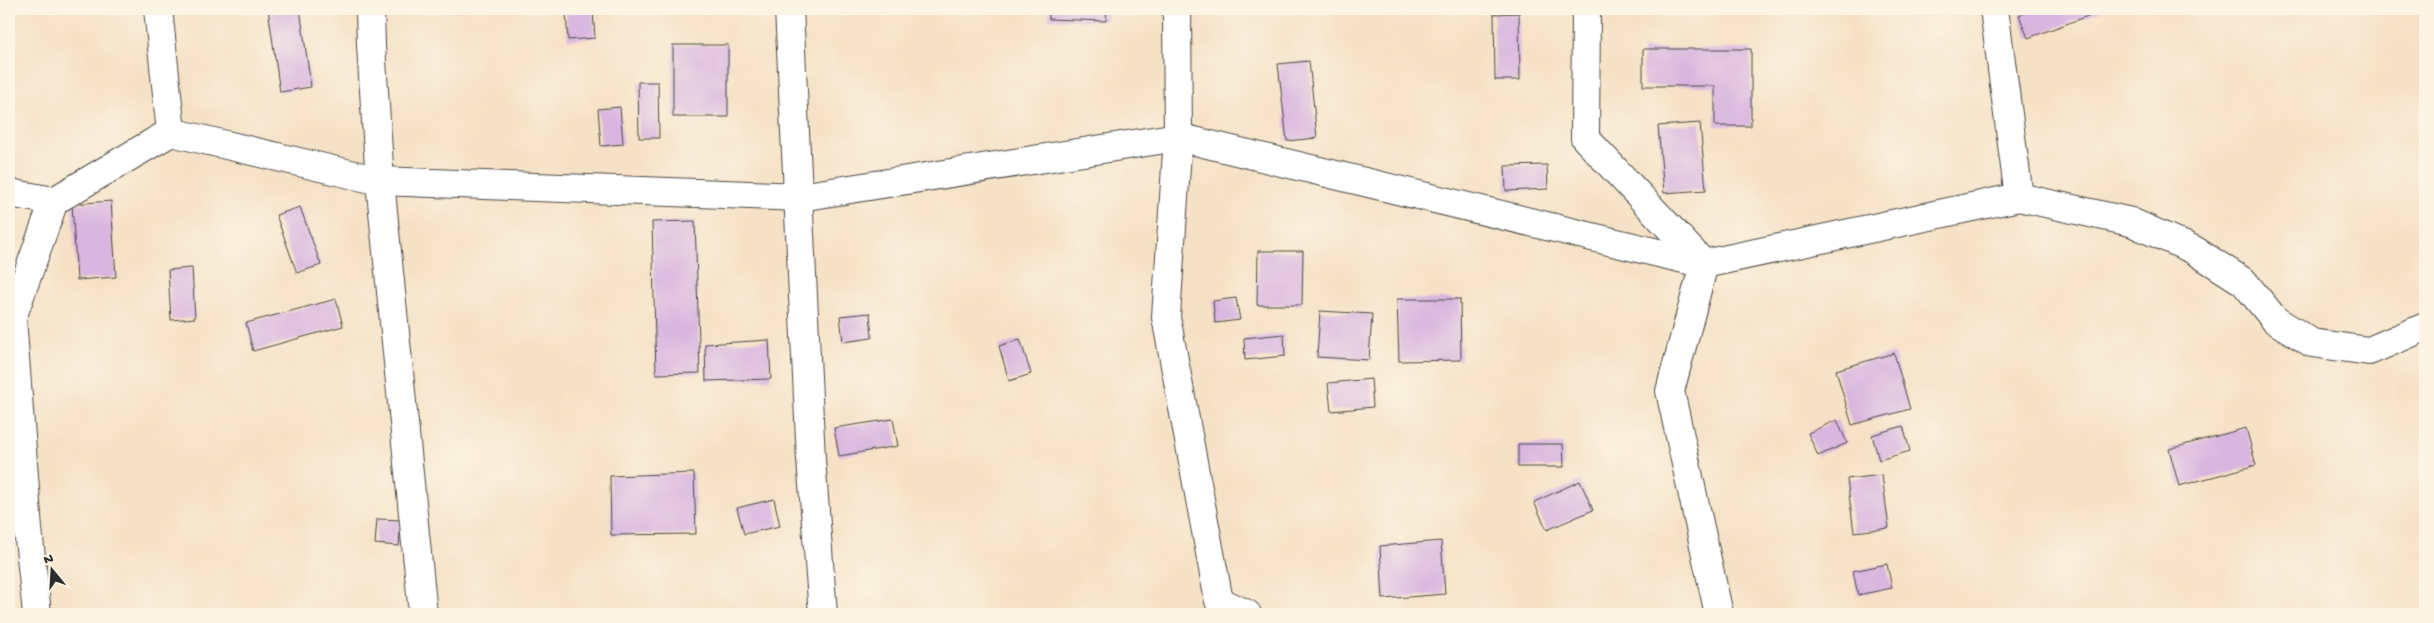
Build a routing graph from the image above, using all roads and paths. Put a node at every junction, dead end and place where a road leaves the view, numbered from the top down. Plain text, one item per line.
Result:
1 (158, 9) edge
2 (370, 9) edge
3 (789, 9) edge
4 (1177, 9) edge
5 (1586, 9) edge
6 (1994, 9) edge
7 (171, 132) junction
8 (1178, 137) junction
9 (380, 181) junction
10 (9, 193) edge
11 (800, 197) junction
12 (2019, 197) junction
13 (54, 201) junction
14 (1704, 264) junction
15 (2425, 327) edge
16 (37, 614) edge
17 (423, 614) edge
18 (823, 614) edge
19 (1246, 614) edge
20 (1719, 614) edge

1 - 7 street
2 - 9 street
3 - 11 street
4 - 8 street
5 - 14 street
6 - 12 street
7 - 9 street
7 - 13 street
8 - 11 street
8 - 14 street
8 - 19 street
9 - 11 street
9 - 17 street
10 - 13 street
11 - 18 street
12 - 14 street
12 - 15 street
13 - 16 street
14 - 20 street

